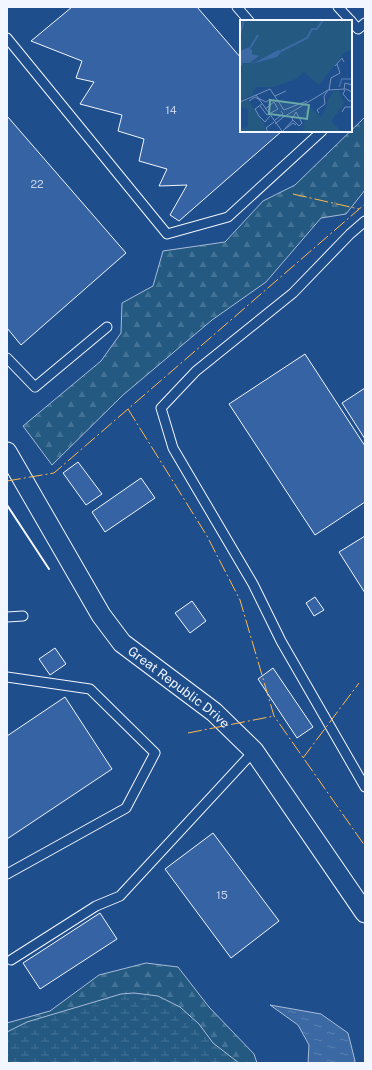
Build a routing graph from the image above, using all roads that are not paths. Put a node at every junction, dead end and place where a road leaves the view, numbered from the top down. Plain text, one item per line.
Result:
1 (237, 7) edge
2 (338, 7) edge
3 (248, 20) edge
4 (350, 20) edge
5 (352, 22) edge
6 (365, 23) edge
7 (7, 38) edge
8 (321, 132) edge
9 (365, 221) edge
10 (107, 326) dead end
11 (7, 358) edge
12 (7, 452) edge
13 (23, 616) dead end
14 (7, 617) edge
15 (7, 677) edge
16 (254, 751) junction
17 (365, 787) edge
18 (7, 874) edge
19 (365, 912) edge
20 (11, 960) dead end

1 - 3 lane
2 - 4 lane
5 - 6 lane
7 - 8 lane
9 - 17 lane
10 - 11 lane
12 - 16 street, Great Republic Drive
13 - 14 lane
15 - 18 lane
16 - 19 street, Great Republic Drive
16 - 20 lane

